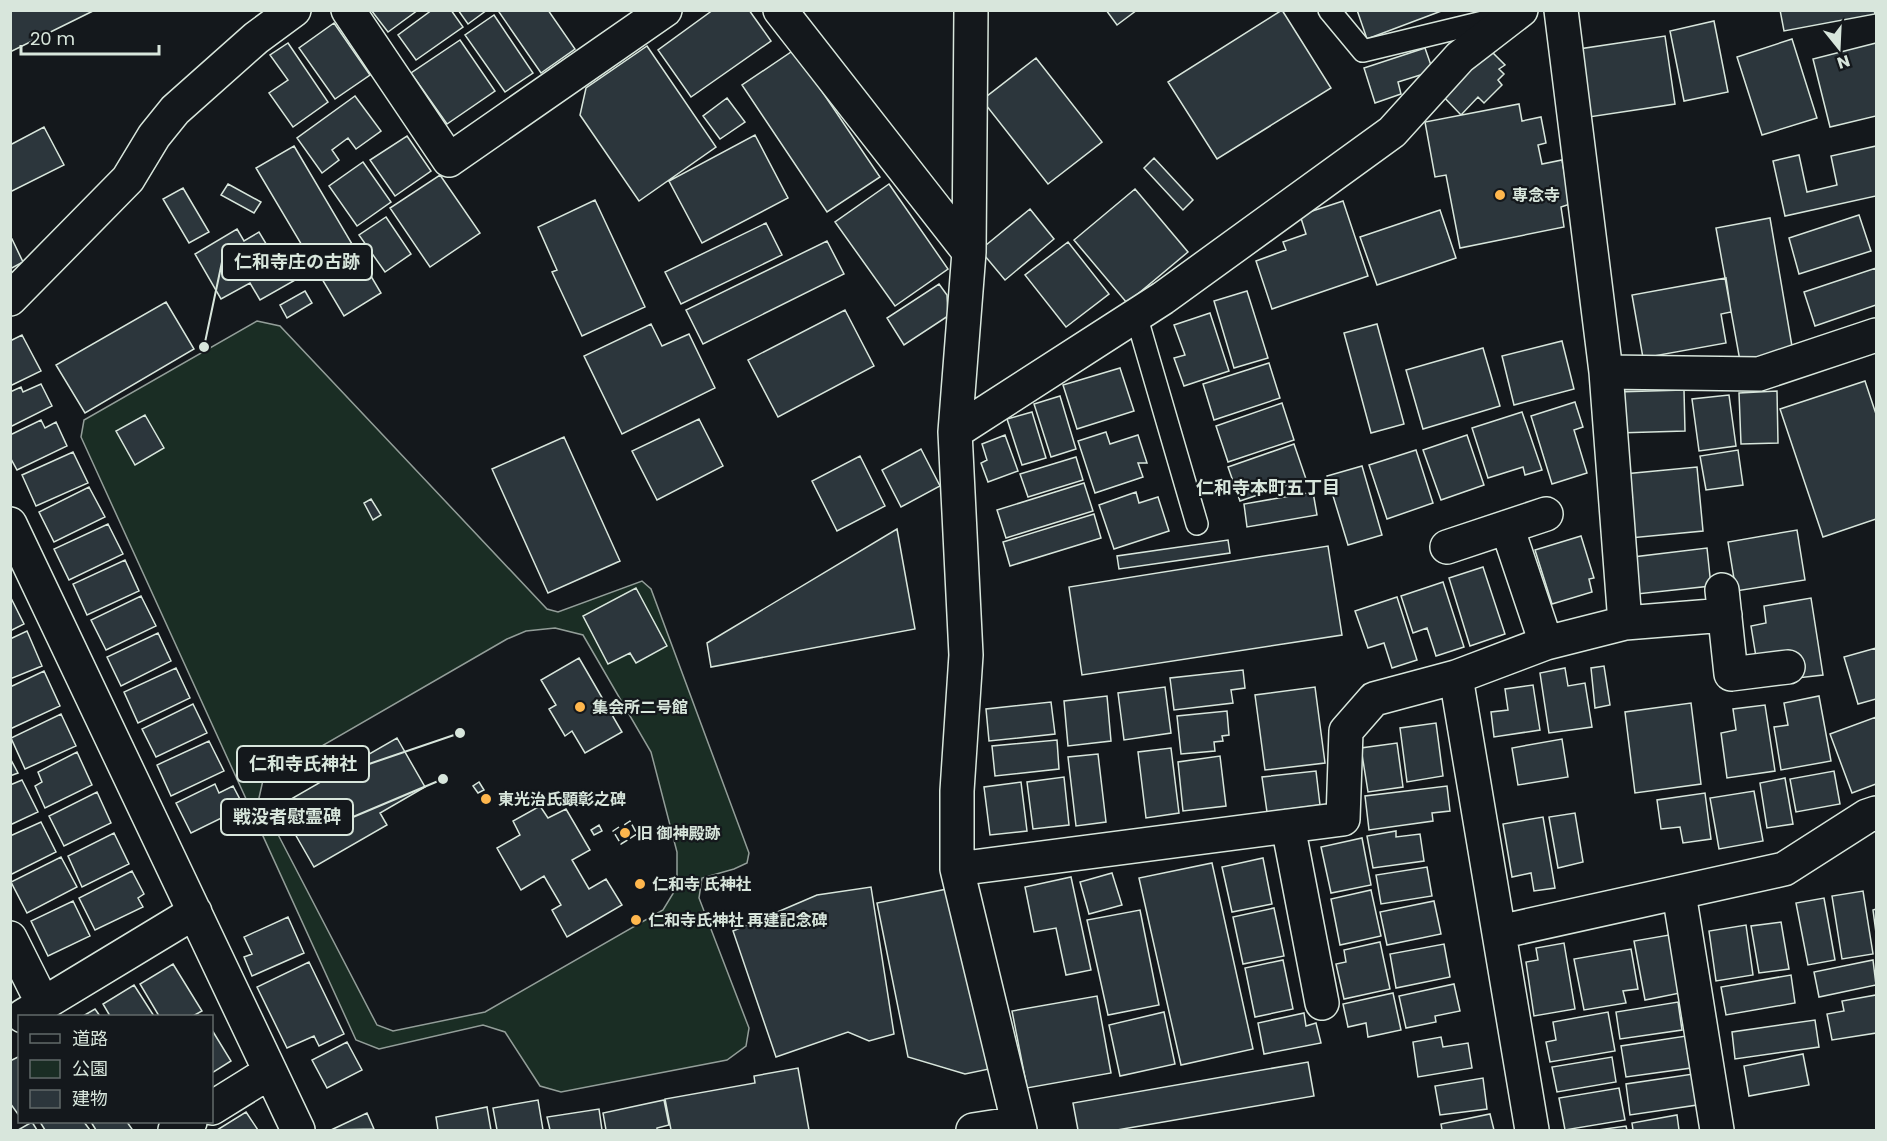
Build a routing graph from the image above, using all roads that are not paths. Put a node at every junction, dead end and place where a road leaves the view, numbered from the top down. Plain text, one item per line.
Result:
1 (294, 10) edge
2 (348, 10) edge
3 (665, 10) edge
4 (780, 10) edge
5 (972, 10) edge
6 (1329, 10) edge
7 (1561, 10) edge
8 (1518, 12) edge
9 (969, 252) junction
10 (10, 299) edge
11 (1136, 315) junction
12 (1876, 335) edge
13 (1606, 372) junction
14 (955, 432) junction
15 (1546, 514) dead end
16 (1197, 524) dead end
17 (1507, 527) junction
18 (12, 530) edge
19 (1447, 547) dead end
20 (1625, 623) junction
21 (1546, 643) junction
22 (1788, 667) dead end
23 (1456, 677) junction
24 (1876, 813) edge
25 (1288, 826) junction
26 (957, 869) junction
27 (1679, 892) junction
28 (195, 912) junction
29 (1499, 932) junction
30 (10, 938) edge
31 (1323, 1004) dead end
32 (28, 1013) edge
33 (270, 1072) junction
34 (213, 1107) edge
35 (188, 1123) edge
36 (1019, 1127) edge
37 (175, 1131) edge
38 (298, 1131) edge
39 (973, 1131) edge
40 (1532, 1131) edge
41 (1717, 1131) edge

1 - 10 street
2 - 3 street
4 - 9 street
5 - 9 street
6 - 8 lane
7 - 13 street
8 - 11 street
9 - 14 street
11 - 14 street
11 - 16 lane
12 - 13 street
13 - 20 street
14 - 26 street
15 - 17 street
17 - 19 street
17 - 21 street
18 - 28 street
20 - 21 street
20 - 22 street
21 - 23 street
23 - 25 street
23 - 29 street
24 - 27 street
25 - 26 street
25 - 31 street
26 - 36 street
27 - 29 street
27 - 41 street
28 - 32 street
28 - 33 street
29 - 40 street
30 - 32 street
33 - 34 street
33 - 38 street
35 - 37 street
36 - 39 street

